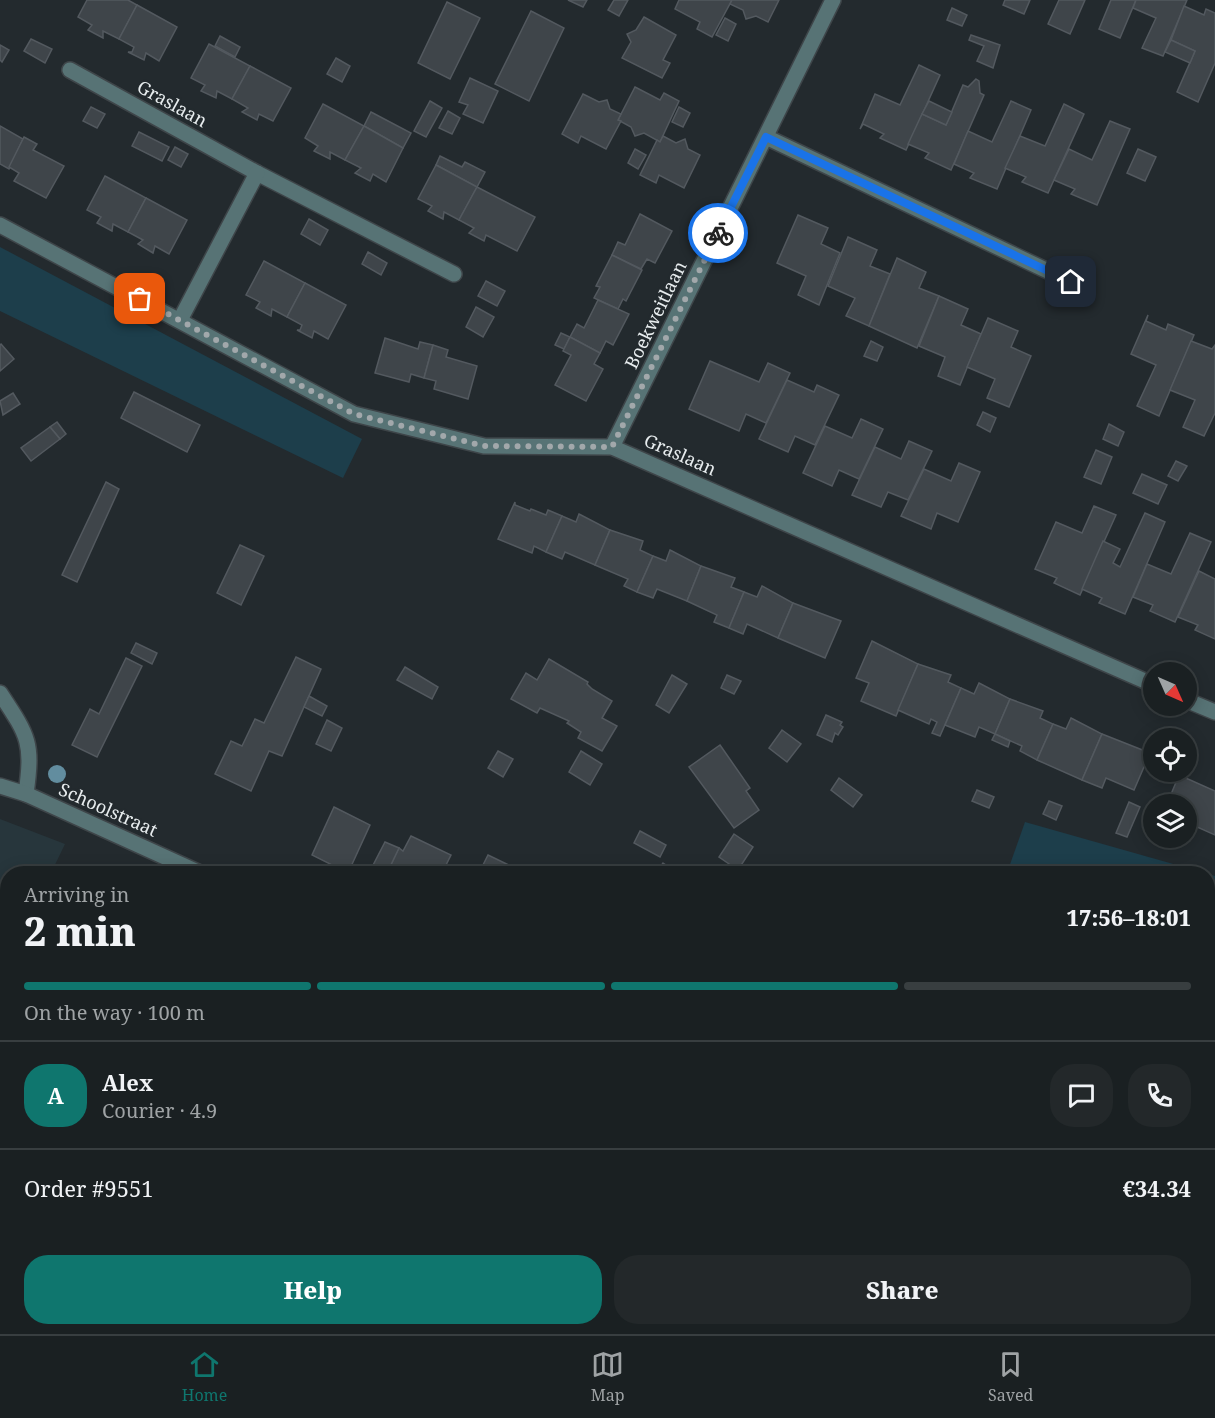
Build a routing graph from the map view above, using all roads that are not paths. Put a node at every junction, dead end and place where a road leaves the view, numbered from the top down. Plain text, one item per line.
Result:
1 (833, 0) edge
2 (70, 70) dead end
3 (766, 137) junction
4 (257, 173) junction
5 (0, 225) edge
6 (454, 274) dead end
7 (1071, 282) dead end
8 (180, 320) junction
9 (612, 447) junction
10 (1143, 680) edge
11 (0, 693) edge
12 (1197, 705) edge
13 (1215, 712) edge
14 (0, 786) edge
15 (26, 794) junction
16 (185, 866) edge

1 - 3 street, Boekweitlaan
2 - 4 street, Graslaan
3 - 7 street
3 - 9 street, Boekweitlaan
4 - 6 street, Graslaan
4 - 8 street
5 - 8 street, Graslaan
8 - 9 street, Graslaan
9 - 10 street, Graslaan
11 - 15 street
12 - 13 street
14 - 15 street, Schoolstraat
15 - 16 street, Schoolstraat

